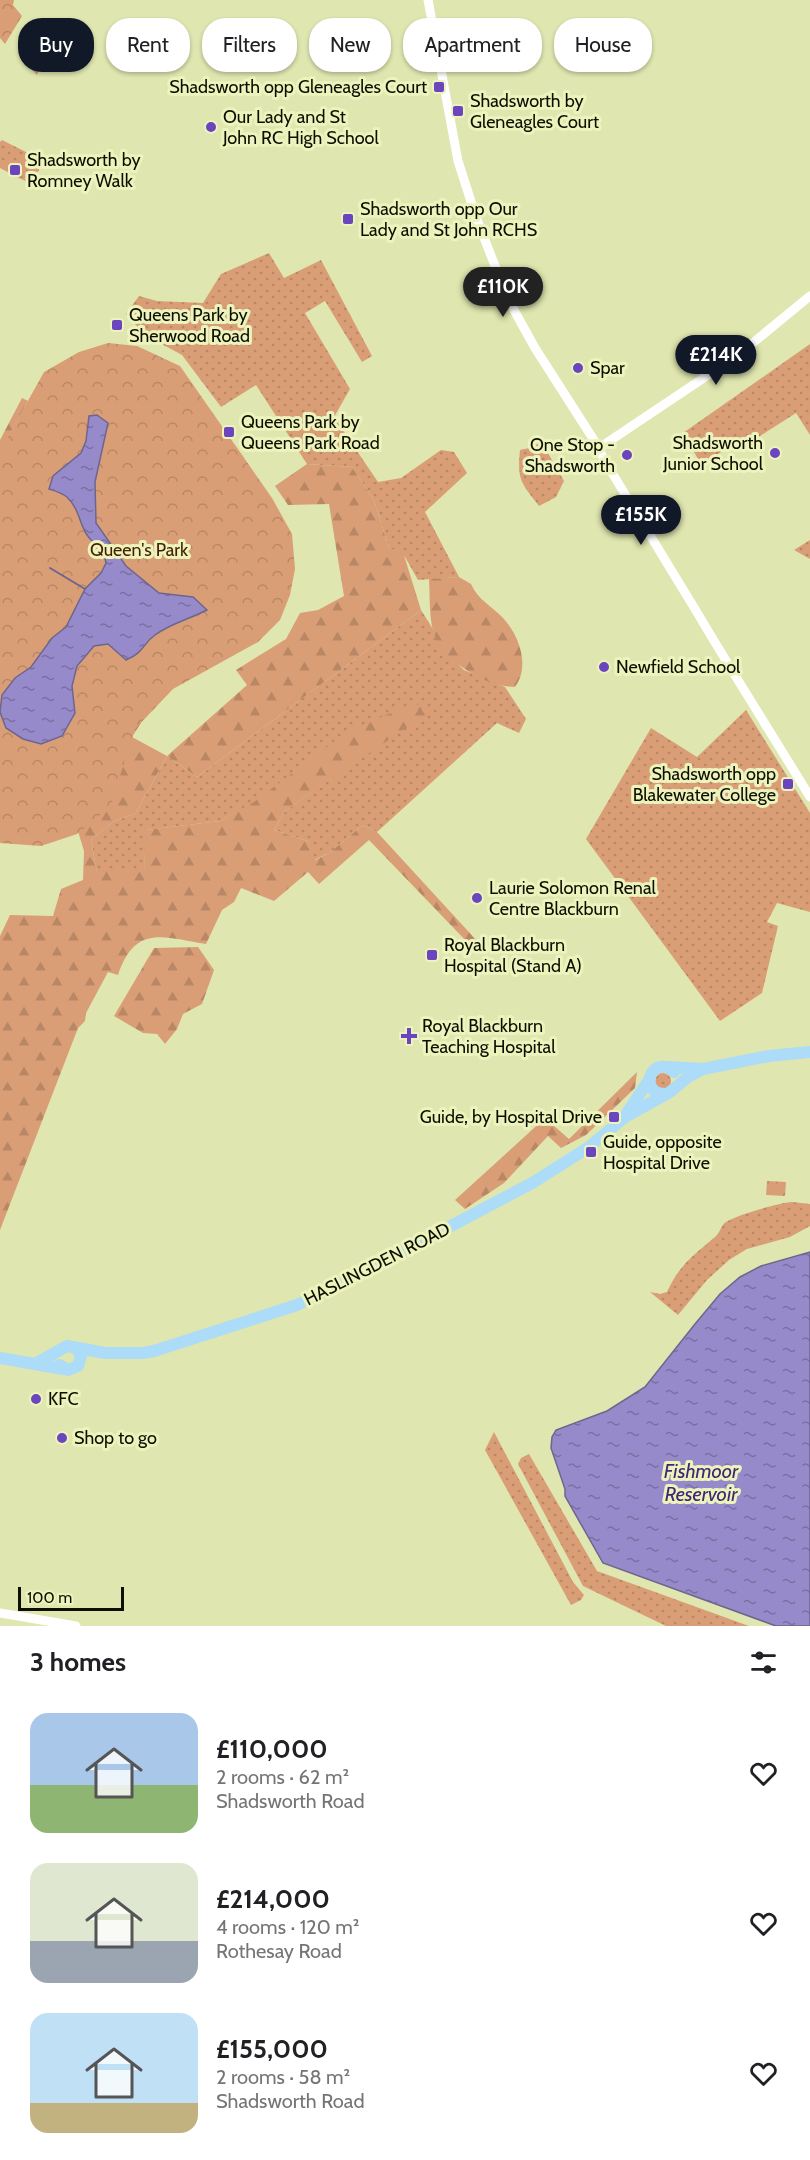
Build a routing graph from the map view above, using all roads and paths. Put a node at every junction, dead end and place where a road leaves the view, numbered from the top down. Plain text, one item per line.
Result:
1 (428, 0) edge
2 (810, 296) edge
3 (599, 448) junction
4 (810, 797) edge
5 (810, 1052) edge
6 (668, 1067) junction
7 (703, 1069) junction
8 (649, 1080) junction
9 (670, 1091) junction
10 (625, 1117) junction
11 (77, 1349) junction
12 (58, 1352) junction
13 (105, 1353) junction
14 (0, 1358) edge
15 (35, 1364) junction
16 (80, 1364) junction
17 (63, 1369) junction
18 (0, 1613) edge
19 (76, 1626) edge

1 - 3 main road
2 - 3 main road
3 - 4 main road
5 - 7 highway, HASLINGDEN ROAD
6 - 7 highway, HASLINGDEN ROAD
6 - 8 highway
6 - 9 highway
7 - 9 highway, HASLINGDEN ROAD
8 - 9 highway
8 - 10 highway, HASLINGDEN ROAD
9 - 10 highway, HASLINGDEN ROAD
10 - 13 highway, HASLINGDEN ROAD
11 - 12 highway
11 - 13 highway, HASLINGDEN ROAD
11 - 16 highway
12 - 15 highway
12 - 17 highway
13 - 16 highway, HASLINGDEN ROAD
14 - 15 highway
15 - 17 highway
16 - 17 highway
18 - 19 main road

